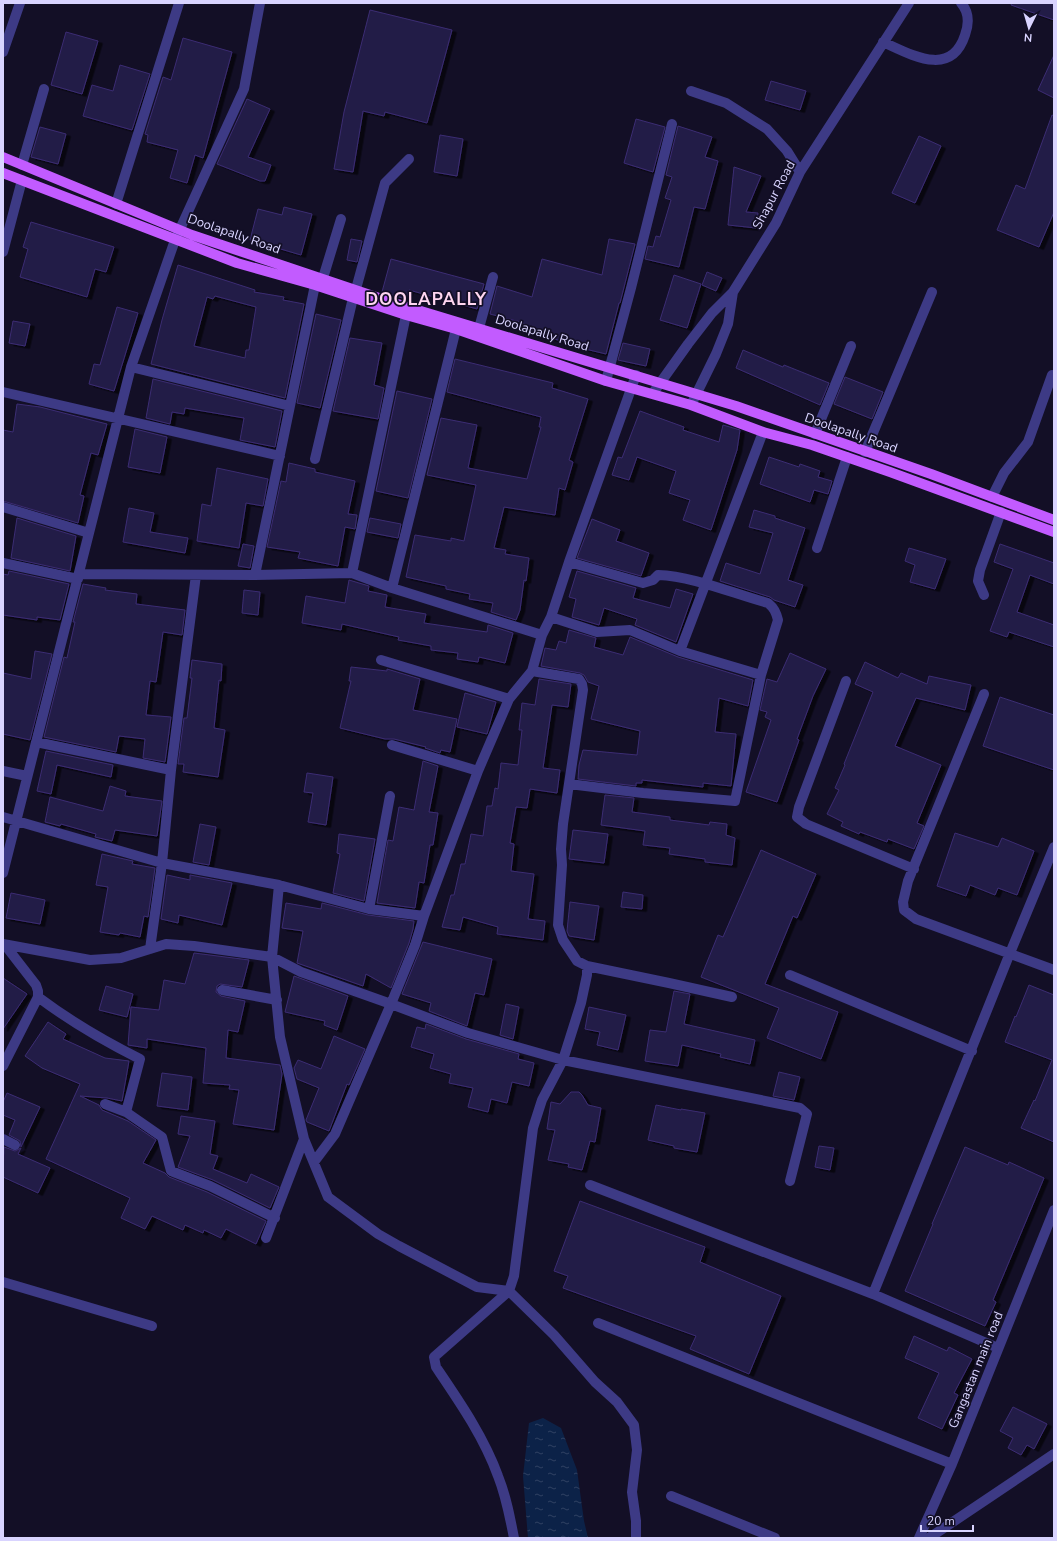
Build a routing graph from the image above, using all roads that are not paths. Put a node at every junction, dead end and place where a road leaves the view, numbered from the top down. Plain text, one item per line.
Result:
1 (20, 3) edge
2 (179, 3) edge
3 (260, 3) edge
4 (909, 3) edge
5 (961, 3) edge
6 (883, 42) junction
7 (3, 52) edge
8 (44, 89) dead end
9 (691, 90) dead end
10 (672, 124) dead end
11 (3, 157) edge
12 (409, 159) dead end
13 (22, 165) junction
14 (800, 172) junction
15 (3, 173) edge
16 (22, 180) junction
17 (116, 204) junction
18 (341, 219) dead end
19 (180, 230) junction
20 (175, 240) junction
21 (3, 252) edge
22 (493, 277) dead end
23 (323, 278) junction
24 (315, 285) junction
25 (733, 292) junction
26 (932, 292) dead end
27 (354, 294) junction
28 (406, 315) junction
29 (480, 328) junction
30 (456, 329) junction
31 (851, 346) dead end
32 (131, 367) junction
33 (609, 367) junction
34 (636, 375) junction
35 (1052, 375) dead end
36 (606, 381) junction
37 (659, 383) junction
38 (631, 388) junction
39 (3, 392) edge
40 (653, 393) junction
41 (696, 394) junction
42 (691, 405) junction
43 (290, 406) junction
44 (118, 418) junction
45 (763, 432) junction
46 (816, 434) junction
47 (865, 452) junction
48 (280, 456) junction
49 (847, 457) junction
50 (315, 459) dead end
51 (992, 497) junction
52 (3, 507) edge
53 (1001, 512) junction
54 (1054, 520) edge
55 (1054, 532) edge
56 (89, 533) junction
57 (817, 548) dead end
58 (568, 562) junction
59 (3, 563) edge
60 (352, 574) junction
61 (196, 575) junction
62 (256, 575) junction
63 (79, 576) junction
64 (706, 585) junction
65 (392, 588) junction
66 (984, 595) dead end
67 (551, 617) junction
68 (542, 634) junction
69 (680, 651) junction
70 (381, 660) dead end
71 (532, 671) junction
72 (761, 675) junction
73 (846, 681) dead end
74 (984, 694) dead end
75 (509, 698) junction
76 (36, 742) junction
77 (392, 745) dead end
78 (171, 770) junction
79 (3, 771) edge
80 (478, 771) junction
81 (27, 776) junction
82 (569, 784) junction
83 (390, 796) dead end
84 (3, 817) edge
85 (16, 821) junction
86 (1054, 847) edge
87 (162, 863) junction
88 (914, 869) junction
89 (3, 873) edge
90 (279, 885) junction
91 (369, 909) junction
92 (424, 916) junction
93 (4, 945) edge
94 (150, 949) junction
95 (1010, 953) junction
96 (272, 957) junction
97 (586, 966) junction
98 (1054, 970) edge
99 (790, 975) dead end
100 (222, 990) dead end
101 (38, 997) junction
102 (732, 997) dead end
103 (277, 1000) junction
104 (392, 1004) junction
105 (972, 1051) junction
106 (563, 1060) junction
107 (3, 1066) edge
108 (105, 1104) dead end
109 (126, 1112) junction
110 (3, 1139) edge
111 (304, 1139) junction
112 (16, 1145) dead end
113 (314, 1162) junction
114 (790, 1181) dead end
115 (590, 1185) dead end
116 (1054, 1210) edge
117 (275, 1218) junction
118 (266, 1238) dead end
119 (3, 1282) edge
120 (509, 1291) junction
121 (873, 1294) junction
122 (598, 1323) dead end
123 (152, 1326) dead end
124 (998, 1348) junction
125 (1054, 1454) edge
126 (952, 1464) junction
127 (671, 1496) dead end
128 (514, 1538) edge
129 (636, 1538) edge
130 (775, 1538) edge
131 (919, 1538) edge
132 (929, 1538) edge

1 - 7 street
2 - 17 street
3 - 19 street
4 - 6 street, Shapur Road
5 - 6 street
6 - 14 street, Shapur Road
8 - 13 street
9 - 14 street
10 - 33 street
11 - 13 main road, Doolapally Road
12 - 27 street
13 - 17 main road, Doolapally Road
14 - 25 street, Shapur Road
15 - 16 main road, Doolapally Road
16 - 20 main road, Doolapally Road
16 - 21 street
17 - 19 main road, Doolapally Road
18 - 23 street
19 - 20 street
19 - 23 main road, Doolapally Road
20 - 24 main road, Doolapally Road
20 - 32 street
22 - 29 street
23 - 27 main road, Doolapally Road
24 - 27 main road, Doolapally Road
24 - 43 street
25 - 37 street, Shapur Road
25 - 41 street
26 - 47 street
27 - 28 main road, Doolapally Road
27 - 29 main road, Doolapally Road
27 - 50 street
28 - 30 main road, Doolapally Road
28 - 60 street
29 - 33 main road, Doolapally Road
30 - 36 main road, Doolapally Road
30 - 65 street
31 - 46 street
32 - 43 street
32 - 44 street
33 - 34 main road, Doolapally Road
33 - 36 street
34 - 37 main road, Doolapally Road
34 - 38 street
35 - 51 street
36 - 38 main road, Doolapally Road
37 - 40 street, Shapur Road
37 - 41 main road, Doolapally Road
38 - 40 main road, Doolapally Road
38 - 58 street
39 - 44 street
40 - 42 main road, Doolapally Road
41 - 42 street
41 - 46 main road, Doolapally Road
42 - 45 main road, Doolapally Road
43 - 48 street
44 - 48 street
44 - 56 street
45 - 49 main road, Doolapally Road
45 - 64 street
46 - 47 main road, Doolapally Road
47 - 51 main road, Doolapally Road
48 - 62 street
49 - 53 main road, Doolapally Road
49 - 57 street
51 - 54 main road, Doolapally Road
52 - 56 street
53 - 55 main road, Doolapally Road
53 - 66 street
56 - 63 street
58 - 64 street
58 - 67 street
59 - 63 street
60 - 62 street
60 - 65 street
61 - 62 street
61 - 63 street
61 - 78 street
63 - 76 street
64 - 69 street
64 - 72 street
65 - 68 street
67 - 68 street
67 - 69 street
68 - 71 street
69 - 72 street
70 - 75 street
71 - 75 street
71 - 82 street
72 - 82 street
73 - 88 street
74 - 88 street
75 - 80 street
76 - 78 street
76 - 81 street
77 - 80 street
78 - 87 street
79 - 81 street
80 - 92 street
81 - 85 street
82 - 97 street
83 - 91 street
84 - 85 street
85 - 87 street
85 - 89 street
86 - 95 street
87 - 90 street
87 - 94 street
88 - 95 street
90 - 91 street
90 - 96 street
91 - 92 street
92 - 104 street
93 - 94 street
93 - 101 street
94 - 96 street
95 - 98 street
95 - 105 street
96 - 103 street
96 - 104 street
97 - 102 street
97 - 106 street
99 - 105 street
100 - 103 street
101 - 107 street
101 - 109 street
103 - 111 street
104 - 106 street
104 - 113 street
105 - 121 street
106 - 114 street
106 - 120 street
108 - 109 street
109 - 117 street
110 - 112 street
111 - 113 street
111 - 117 street
113 - 120 street
115 - 121 street
116 - 124 street, Gangastan main road
117 - 118 street
119 - 123 street
120 - 128 street
120 - 129 street
121 - 124 street
122 - 126 street
124 - 126 street, Gangastan main road
125 - 132 street
126 - 131 street, Gangastan main road
127 - 130 street

